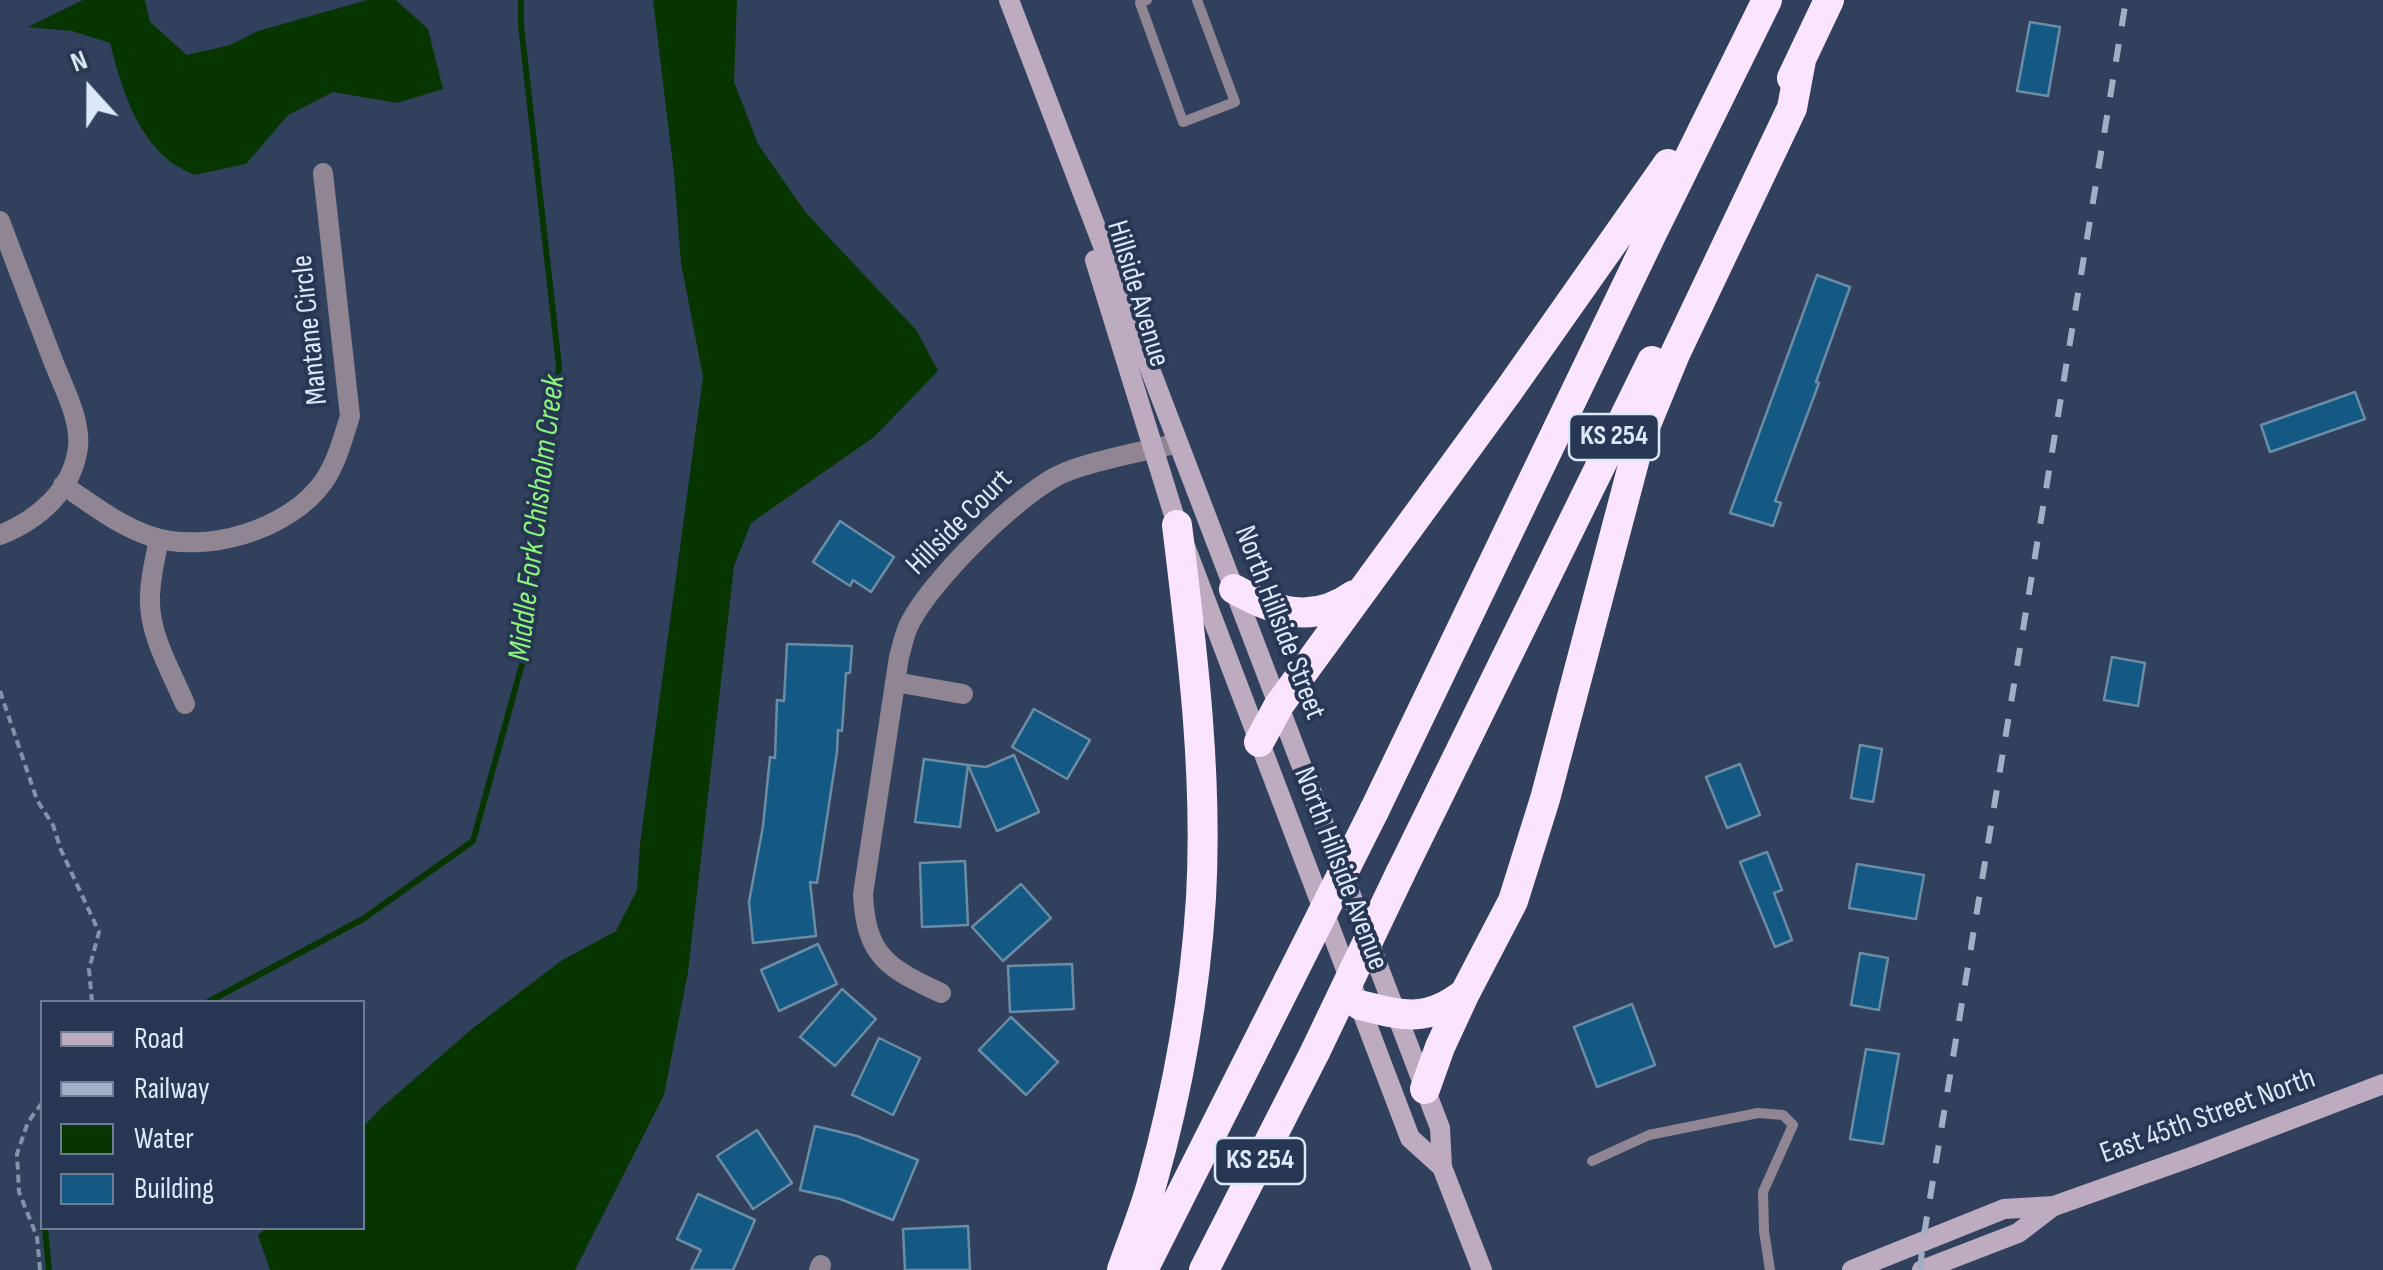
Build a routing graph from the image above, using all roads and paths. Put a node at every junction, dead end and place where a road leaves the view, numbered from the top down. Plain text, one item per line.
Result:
1 (1009, 0) edge
2 (1147, 0) edge
3 (1197, 0) edge
4 (1829, 0) edge
5 (1762, 11) edge
6 (1801, 60) junction
7 (1039, 81) junction
8 (324, 173) dead end
9 (0, 221) edge
10 (1178, 443) junction
11 (1153, 450) junction
12 (63, 485) junction
13 (1176, 525) junction
14 (0, 536) edge
15 (159, 539) junction
16 (1234, 588) junction
17 (1361, 590) junction
18 (895, 682) junction
19 (0, 691) edge
20 (963, 694) dead end
21 (185, 704) dead end
22 (1279, 705) junction
23 (1259, 742) junction
24 (940, 993) dead end
25 (1464, 993) junction
26 (92, 1000) edge
27 (1360, 1006) junction
28 (1396, 1014) junction
29 (2383, 1084) edge
30 (1425, 1089) junction
31 (40, 1106) edge
32 (1592, 1162) dead end
33 (1442, 1167) junction
34 (2054, 1206) junction
35 (40, 1270) edge
36 (1122, 1270) edge
37 (1143, 1270) edge
38 (1204, 1270) edge
39 (1482, 1270) edge
40 (1770, 1270) edge
41 (1852, 1270) edge
42 (1922, 1270) edge

1 - 7 main road, North Hillside Street
2 - 3 lane
4 - 6 highway, KS 254
5 - 17 highway
5 - 37 highway, KS 254, bridge
6 - 25 highway
6 - 38 highway, KS 254, bridge
7 - 10 main road, North Hillside Street
7 - 11 main road, Hillside Avenue
8 - 15 street, Mantane Circle
9 - 12 street
10 - 11 street, Hillside Court
10 - 16 main road, North Hillside Street
11 - 13 main road, Hillside Avenue
11 - 18 street, Hillside Court
12 - 14 street
12 - 15 street, Mantane Circle
13 - 23 main road, North Hillside Avenue
13 - 36 highway
15 - 21 street
16 - 17 highway
16 - 22 main road, North Hillside Street
17 - 22 highway
18 - 20 street
18 - 24 street, Hillside Court
19 - 26 path
22 - 23 highway
22 - 28 main road, North Hillside Street
23 - 27 main road, North Hillside Avenue
25 - 28 highway
25 - 30 highway
27 - 28 highway
27 - 33 main road, North Hillside Avenue
28 - 30 main road, North Hillside Street
29 - 34 main road, East 45th Street North
30 - 33 main road, North Hillside Street
31 - 35 path
32 - 40 lane
33 - 39 main road, North Hillside Street
34 - 41 main road, East 45th Street North
34 - 42 main road, East 45th Street North

